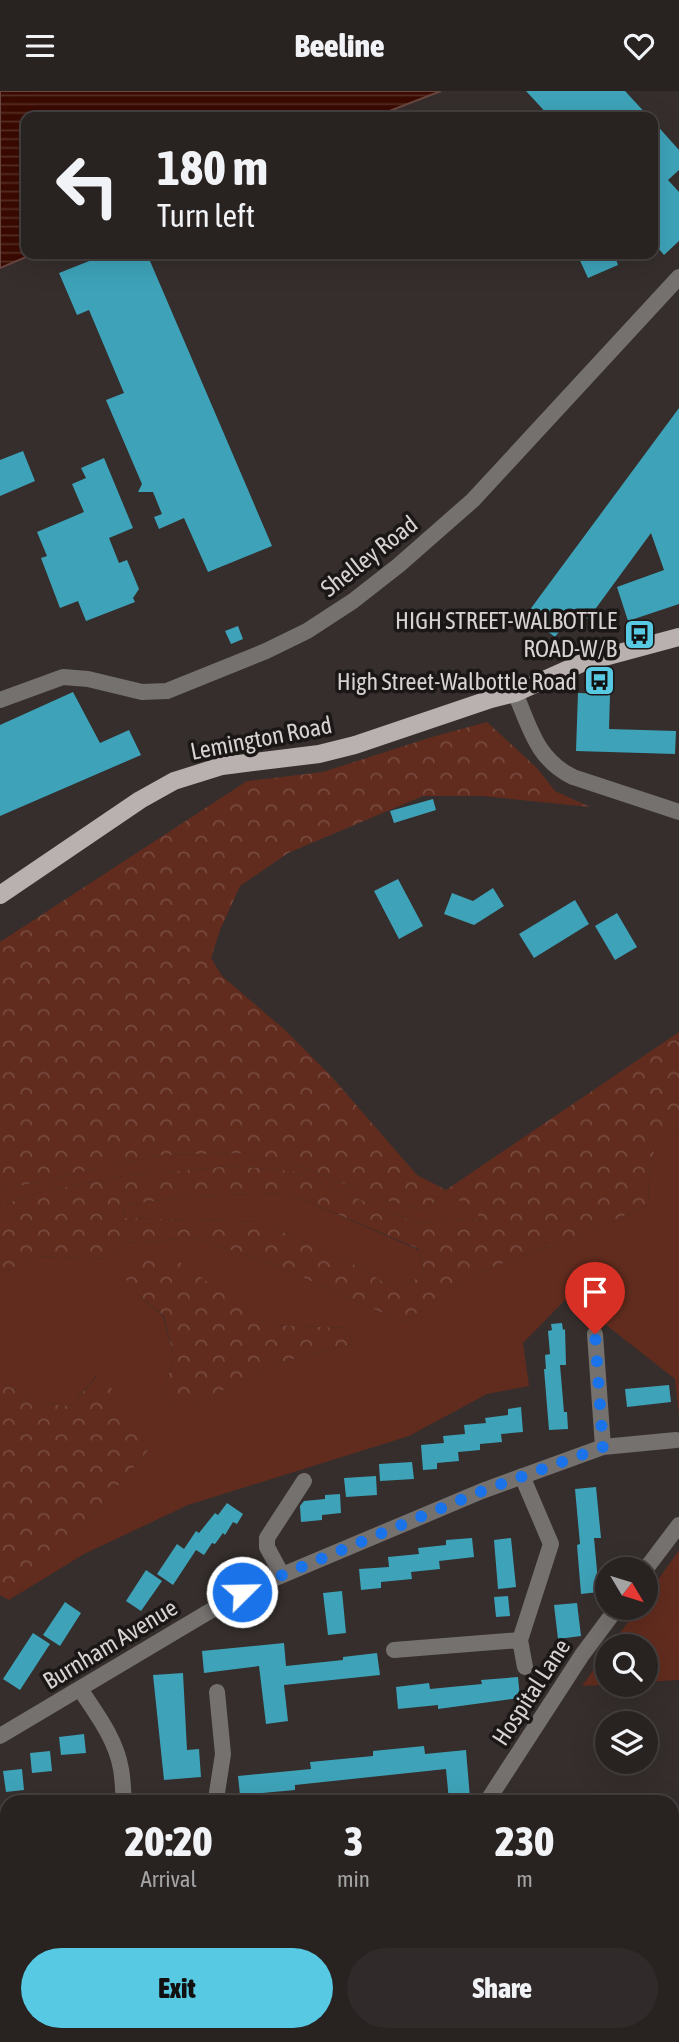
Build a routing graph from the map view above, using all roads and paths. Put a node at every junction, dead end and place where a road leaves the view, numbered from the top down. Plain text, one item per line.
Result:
1 (679, 277) edge
2 (679, 637) edge
3 (515, 693) junction
4 (0, 700) edge
5 (679, 812) edge
6 (0, 895) edge
7 (595, 1334) dead end
8 (676, 1440) dead end
9 (603, 1447) junction
10 (522, 1476) junction
11 (304, 1481) dead end
12 (679, 1525) edge
13 (655, 1557) edge
14 (282, 1576) junction
15 (607, 1621) edge
16 (520, 1640) junction
17 (394, 1650) dead end
18 (525, 1667) dead end
19 (80, 1689) junction
20 (217, 1692) dead end
21 (2, 1731) edge
22 (123, 1795) edge
23 (215, 1795) edge
24 (491, 1795) edge

1 - 4 street, Shelley Road
2 - 3 main road, Lemington Road
3 - 5 street
3 - 6 main road, Lemington Road
7 - 9 street
8 - 9 street, Burnham Avenue
9 - 10 street, Burnham Avenue
10 - 14 street, Burnham Avenue
10 - 16 street
11 - 14 street
12 - 13 street
14 - 19 street, Burnham Avenue
15 - 24 street, Hospital Lane
16 - 17 street
16 - 18 street
19 - 21 street, Burnham Avenue
19 - 22 street
20 - 23 street

